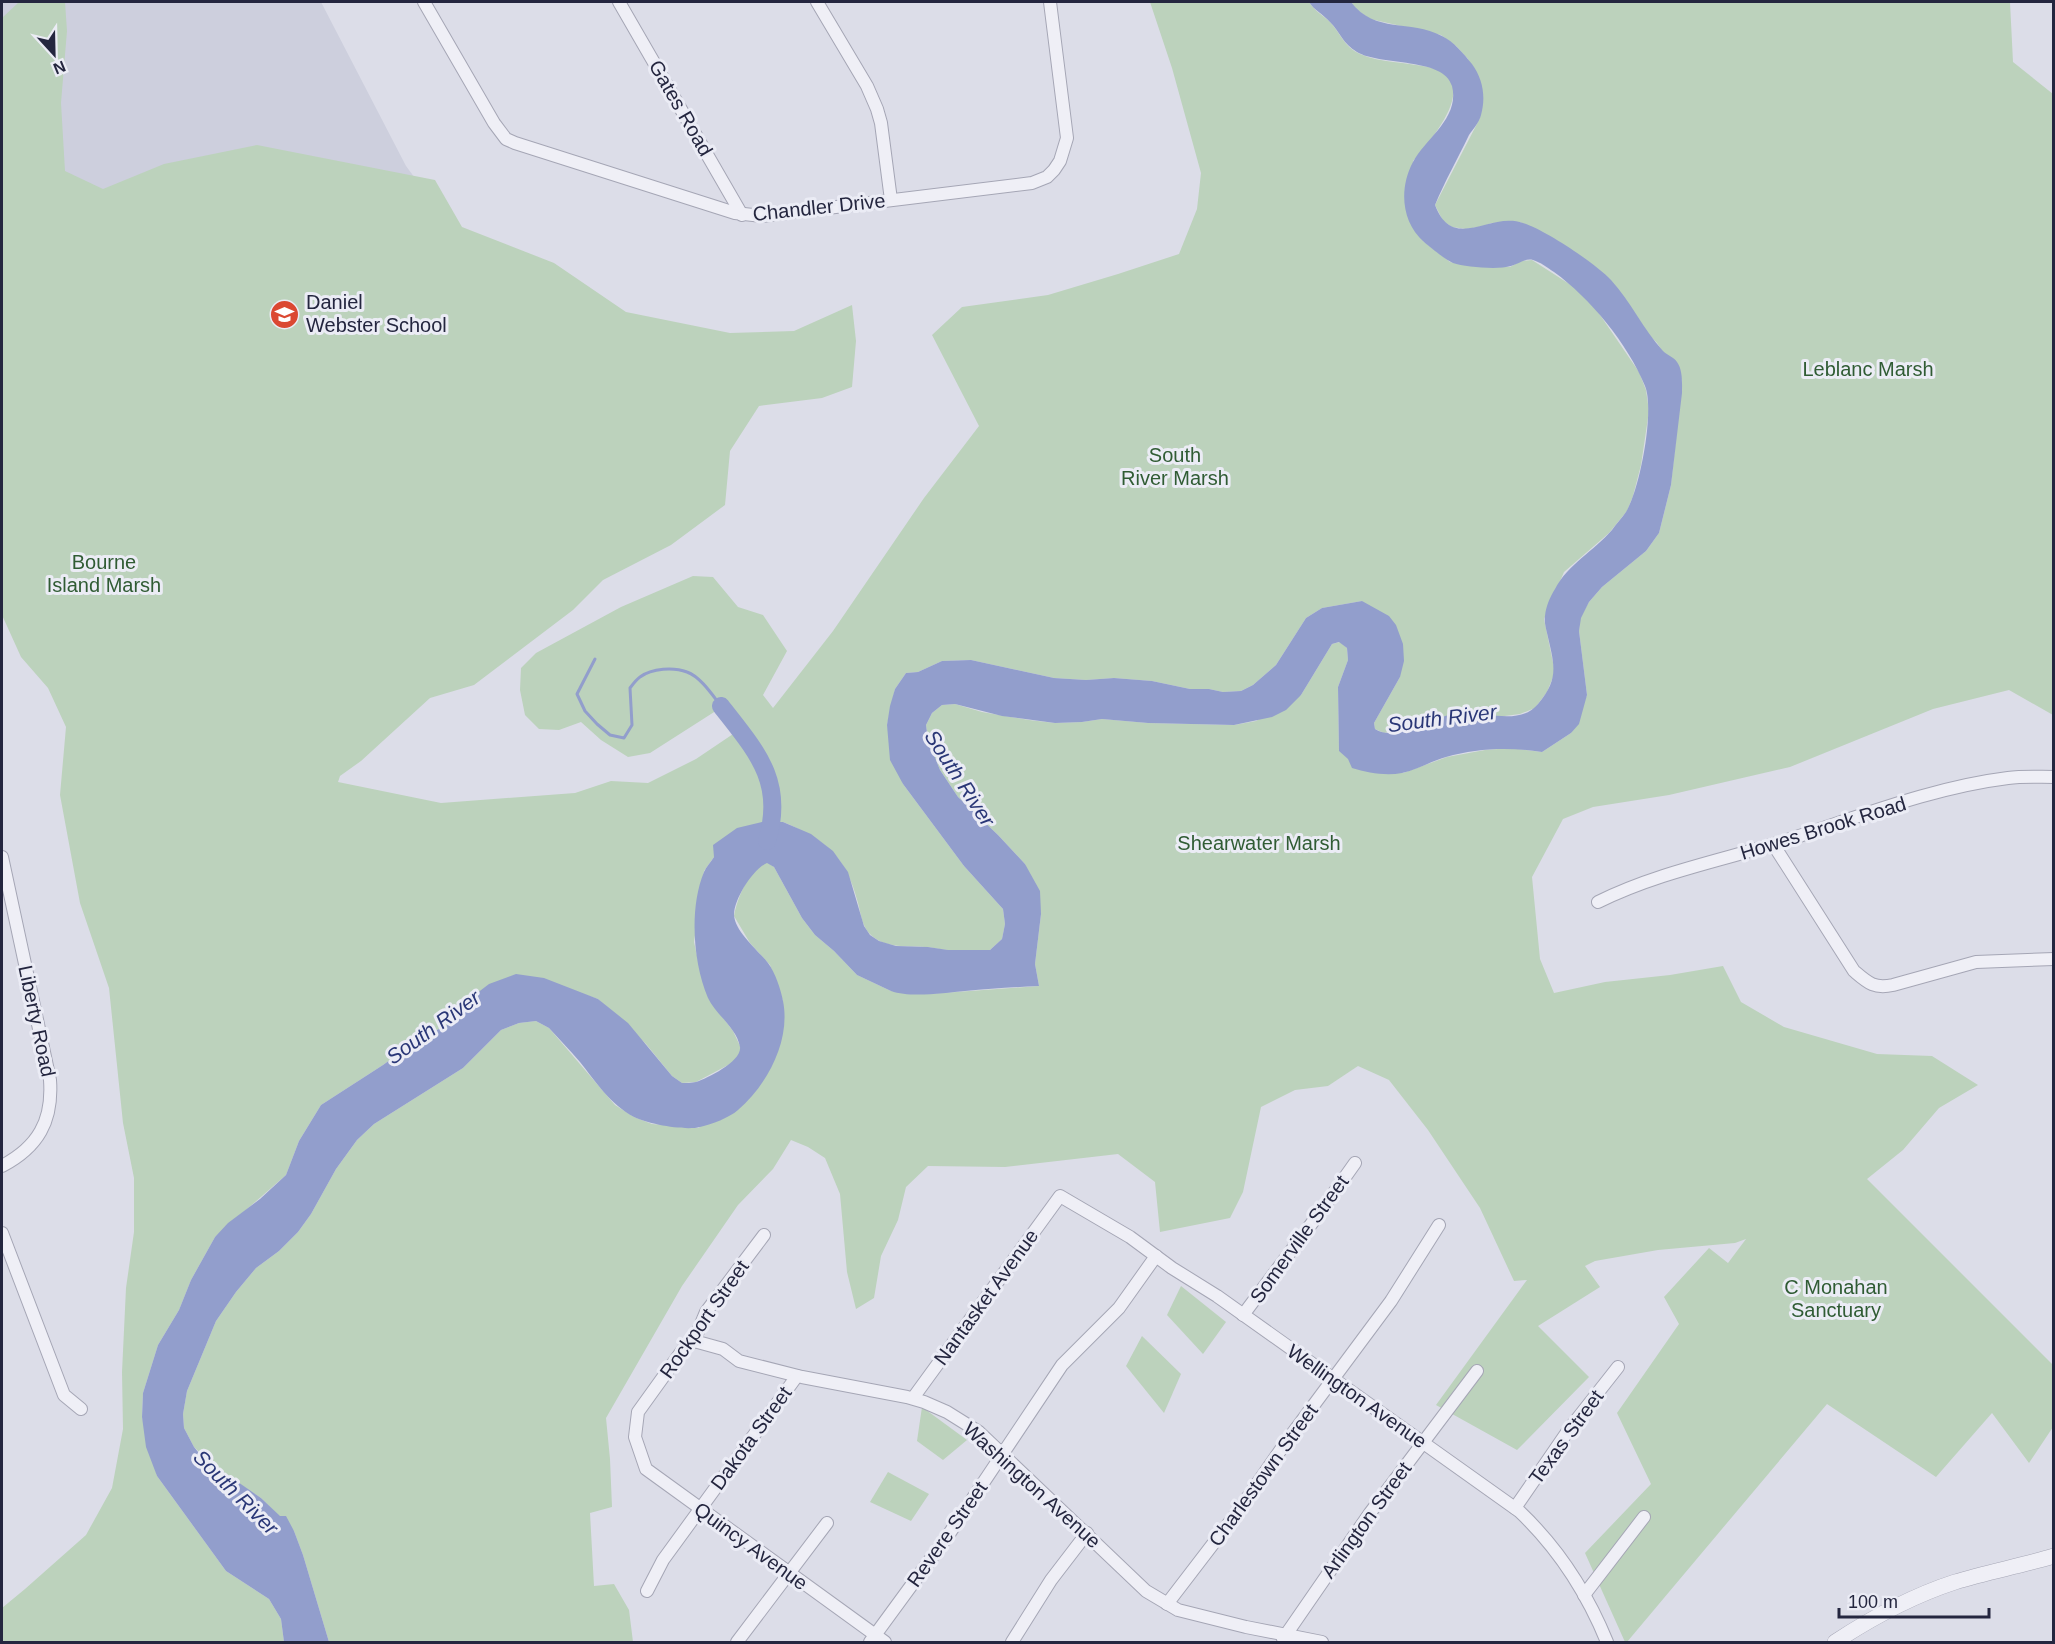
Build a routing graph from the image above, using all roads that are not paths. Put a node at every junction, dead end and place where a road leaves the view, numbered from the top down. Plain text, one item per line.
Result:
1 (424, 2) edge
2 (619, 2) edge
3 (817, 2) edge
4 (1050, 2) edge
5 (891, 200) junction
6 (742, 215) junction
7 (2054, 777) edge
8 (1773, 844) junction
9 (2, 857) edge
10 (1598, 902) dead end
11 (2054, 959) edge
12 (1355, 1163) dead end
13 (2, 1166) edge
14 (1060, 1196) joint
15 (1439, 1225) dead end
16 (2, 1233) edge
17 (764, 1235) dead end
18 (1156, 1256) junction
19 (1243, 1315) junction
20 (694, 1341) junction
21 (1618, 1366) dead end
22 (1477, 1371) dead end
23 (797, 1376) junction
24 (1334, 1379) junction
25 (913, 1398) junction
26 (81, 1409) dead end
27 (635, 1436) joint
28 (1422, 1443) junction
29 (1002, 1454) junction
30 (1515, 1508) junction
31 (700, 1509) junction
32 (1644, 1517) dead end
33 (827, 1523) dead end
34 (1086, 1533) junction
35 (2054, 1556) edge
36 (789, 1573) junction
37 (647, 1591) dead end
38 (1584, 1595) junction
39 (1167, 1604) junction
40 (1283, 1639) edge
41 (877, 1640) edge
42 (737, 1642) edge
43 (1012, 1642) edge
44 (1323, 1642) edge
45 (1607, 1642) edge
46 (1835, 1642) edge

1 - 6 street, Chandler Drive
2 - 6 street, Gates Road
3 - 5 street
4 - 5 street, Chandler Drive
5 - 6 street, Chandler Drive
7 - 8 street, Howes Brook Road
8 - 10 street, Howes Brook Road
8 - 11 street
9 - 13 street, Liberty Road
12 - 19 street, Somerville Street
14 - 18 street, Wellington Avenue
14 - 25 street, Nantasket Avenue
15 - 24 street, Charlestown Street
16 - 26 street
17 - 20 street, Rockport Street
18 - 19 street, Wellington Avenue
18 - 29 street, Revere Street
19 - 24 street, Wellington Avenue
20 - 23 street, Washington Avenue
20 - 27 street, Rockport Street
21 - 30 street, Texas Street
22 - 28 street, Arlington Street
23 - 25 street, Washington Avenue
23 - 31 street, Dakota Street
24 - 28 street, Wellington Avenue
24 - 39 street, Charlestown Street
25 - 29 street, Washington Avenue
27 - 31 street, Quincy Avenue
28 - 30 street, Wellington Avenue
28 - 40 street, Arlington Street
29 - 34 street, Washington Avenue
29 - 41 street, Revere Street
30 - 38 street, Wellington Avenue
31 - 36 street, Quincy Avenue
31 - 37 street, Dakota Street
32 - 38 street
33 - 36 street
34 - 39 street, Washington Avenue
34 - 43 street
35 - 46 street
36 - 41 street, Quincy Avenue
36 - 42 street
38 - 45 street, Wellington Avenue
39 - 40 street, Washington Avenue
40 - 44 street, Washington Avenue

